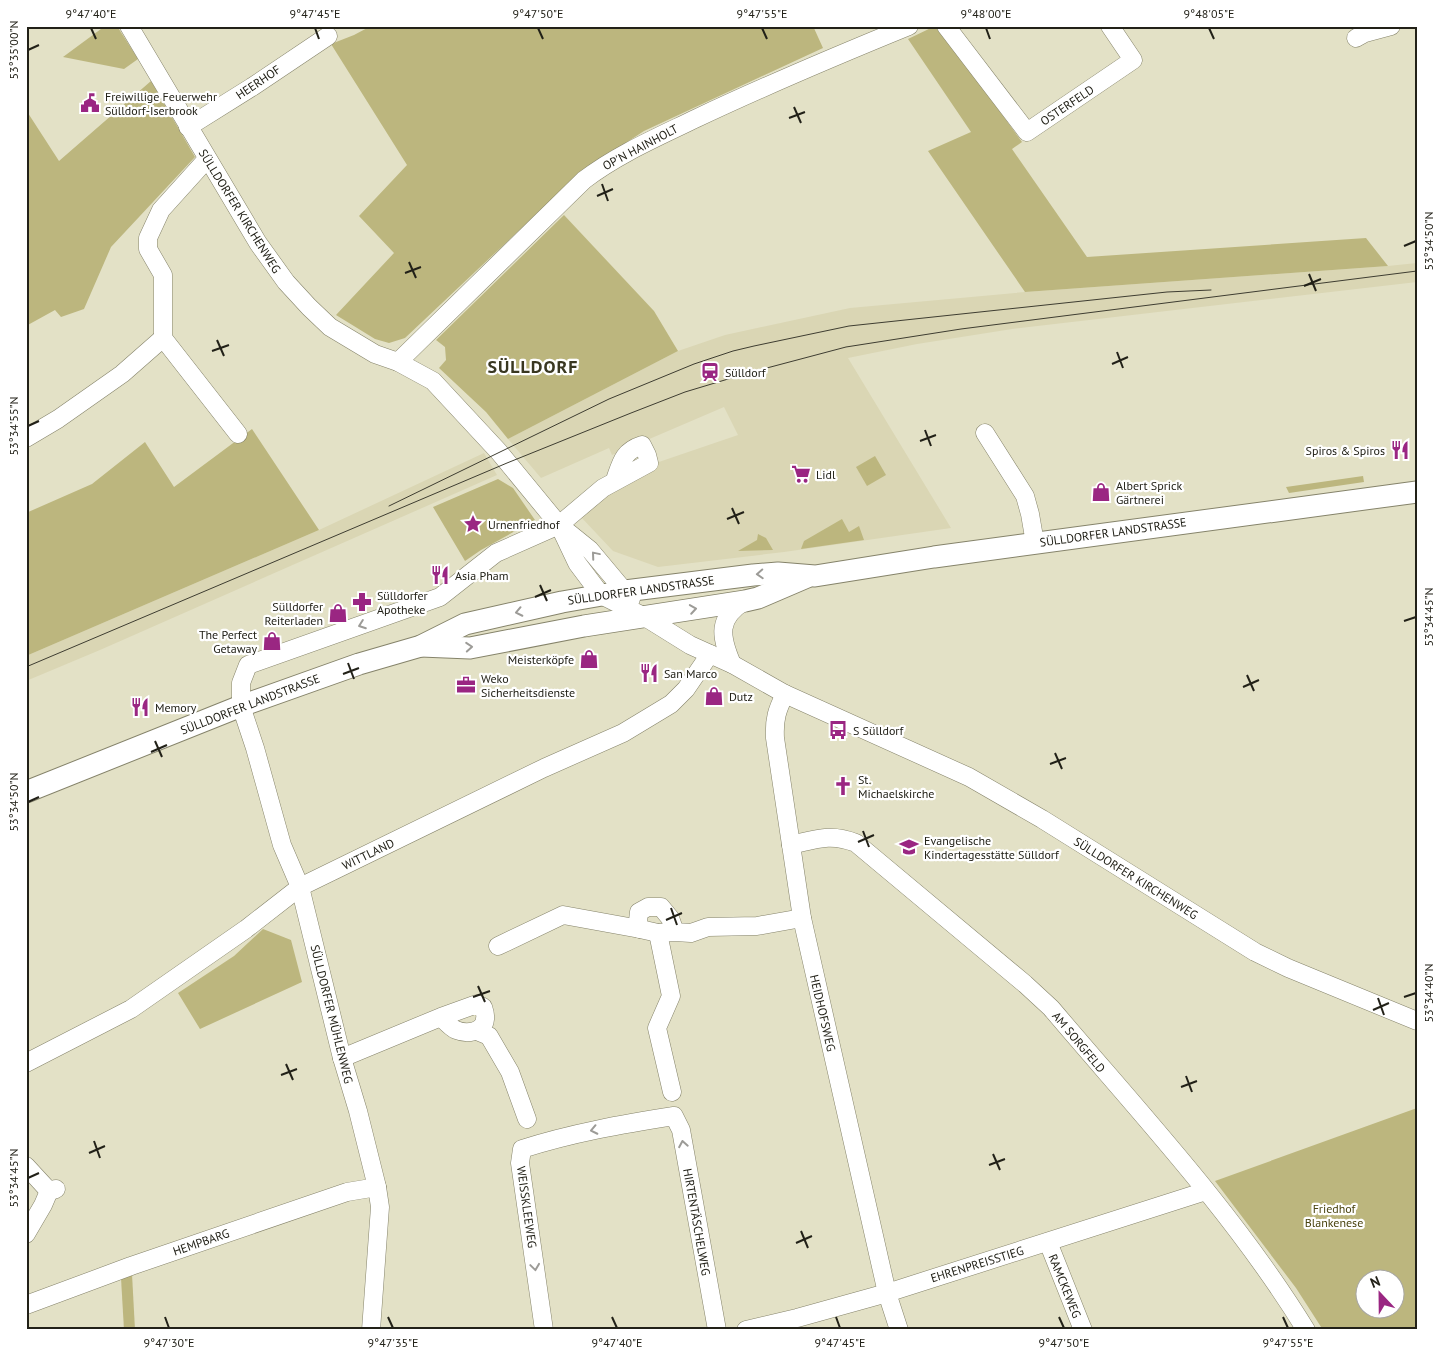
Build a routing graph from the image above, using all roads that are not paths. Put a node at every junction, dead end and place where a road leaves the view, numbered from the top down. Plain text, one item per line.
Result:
1 (129, 26) edge
2 (909, 26) edge
3 (946, 26) edge
4 (1110, 26) edge
5 (1391, 26) edge
6 (328, 36) dead end
7 (1356, 38) dead end
8 (188, 127) junction
9 (206, 158) junction
10 (163, 338) junction
11 (398, 362) junction
12 (985, 433) dead end
13 (238, 434) dead end
14 (26, 438) edge
15 (615, 480) dead end
16 (1416, 496) edge
17 (559, 525) junction
18 (1034, 543) junction
19 (809, 576) junction
20 (625, 591) junction
21 (601, 595) junction
22 (745, 601) junction
23 (645, 617) junction
24 (421, 646) junction
25 (710, 654) junction
26 (732, 664) junction
27 (785, 694) junction
28 (241, 706) junction
29 (26, 792) edge
30 (791, 845) junction
31 (300, 887) junction
32 (802, 918) junction
33 (640, 929) junction
34 (666, 933) junction
35 (498, 946) dead end
36 (441, 1017) junction
37 (1417, 1021) edge
38 (478, 1031) junction
39 (342, 1058) junction
40 (26, 1063) edge
41 (672, 1092) dead end
42 (674, 1116) joint
43 (527, 1119) dead end
44 (37, 1170) edge
45 (377, 1187) junction
46 (1206, 1191) junction
47 (26, 1234) edge
48 (1048, 1242) junction
49 (886, 1293) junction
50 (26, 1305) edge
51 (371, 1330) edge
52 (544, 1330) edge
53 (717, 1330) edge
54 (746, 1330) edge
55 (899, 1330) edge
56 (1082, 1330) edge
57 (1306, 1330) edge

1 - 8 street, SÜLLDORFER KIRCHENWEG
2 - 11 street, OP'N HAINHOLT
3 - 4 street, OSTERFELD
5 - 7 street
6 - 8 street, HEERHOF
8 - 9 street, SÜLLDORFER KIRCHENWEG
9 - 10 street
9 - 11 street, SÜLLDORFER KIRCHENWEG
10 - 13 street
10 - 14 street
11 - 17 street, SÜLLDORFER KIRCHENWEG
12 - 18 street
15 - 17 street
16 - 18 main road, SÜLLDORFER LANDSTRASSE
20 -> 17 street, SÜLLDORFER KIRCHENWEG
17 - 21 street, SÜLLDORFER KIRCHENWEG
17 -> 28 street
18 - 19 main road, SÜLLDORFER LANDSTRASSE
19 -> 20 main road, SÜLLDORFER LANDSTRASSE
19 - 22 main road, SÜLLDORFER LANDSTRASSE
20 - 21 main road, SÜLLDORFER LANDSTRASSE
20 - 23 street, SÜLLDORFER KIRCHENWEG
21 - 23 street, SÜLLDORFER KIRCHENWEG
21 -> 24 main road, SÜLLDORFER LANDSTRASSE
23 -> 22 main road, SÜLLDORFER LANDSTRASSE
22 - 26 street
24 -> 23 main road, SÜLLDORFER LANDSTRASSE
23 - 25 street, SÜLLDORFER KIRCHENWEG
24 - 28 main road, SÜLLDORFER LANDSTRASSE
25 - 26 street, SÜLLDORFER KIRCHENWEG
25 - 31 street, WITTLAND
26 - 27 street, SÜLLDORFER KIRCHENWEG
27 - 30 street, HEIDHOFSWEG
27 - 37 street, SÜLLDORFER KIRCHENWEG
28 - 29 main road, SÜLLDORFER LANDSTRASSE
28 - 31 street, SÜLLDORFER MÜHLENWEG
30 - 32 street, HEIDHOFSWEG
30 - 46 street, AM SORGFELD
31 - 39 street, SÜLLDORFER MÜHLENWEG
31 - 40 street, WITTLAND
32 - 34 street
32 - 49 street, HEIDHOFSWEG
33 - 34 street
33 - 34 street
33 - 35 street
34 - 41 street
36 - 38 street
36 - 38 street
36 - 39 street
38 - 43 street
39 - 45 street, SÜLLDORFER MÜHLENWEG
42 -> 52 street, WEISSKLEEWEG
53 -> 42 street, HIRTENTÄSCHELWEG
44 - 47 street
45 - 50 street, HEMPBARG
45 - 51 street, SÜLLDORFER MÜHLENWEG
46 - 48 street, EHRENPREISSTIEG
46 - 57 street, AM SORGFELD
48 - 49 street, EHRENPREISSTIEG
48 - 56 street, RAMCKEWEG
49 - 54 street, EHRENPREISSTIEG
49 - 55 street, HEIDHOFSWEG

